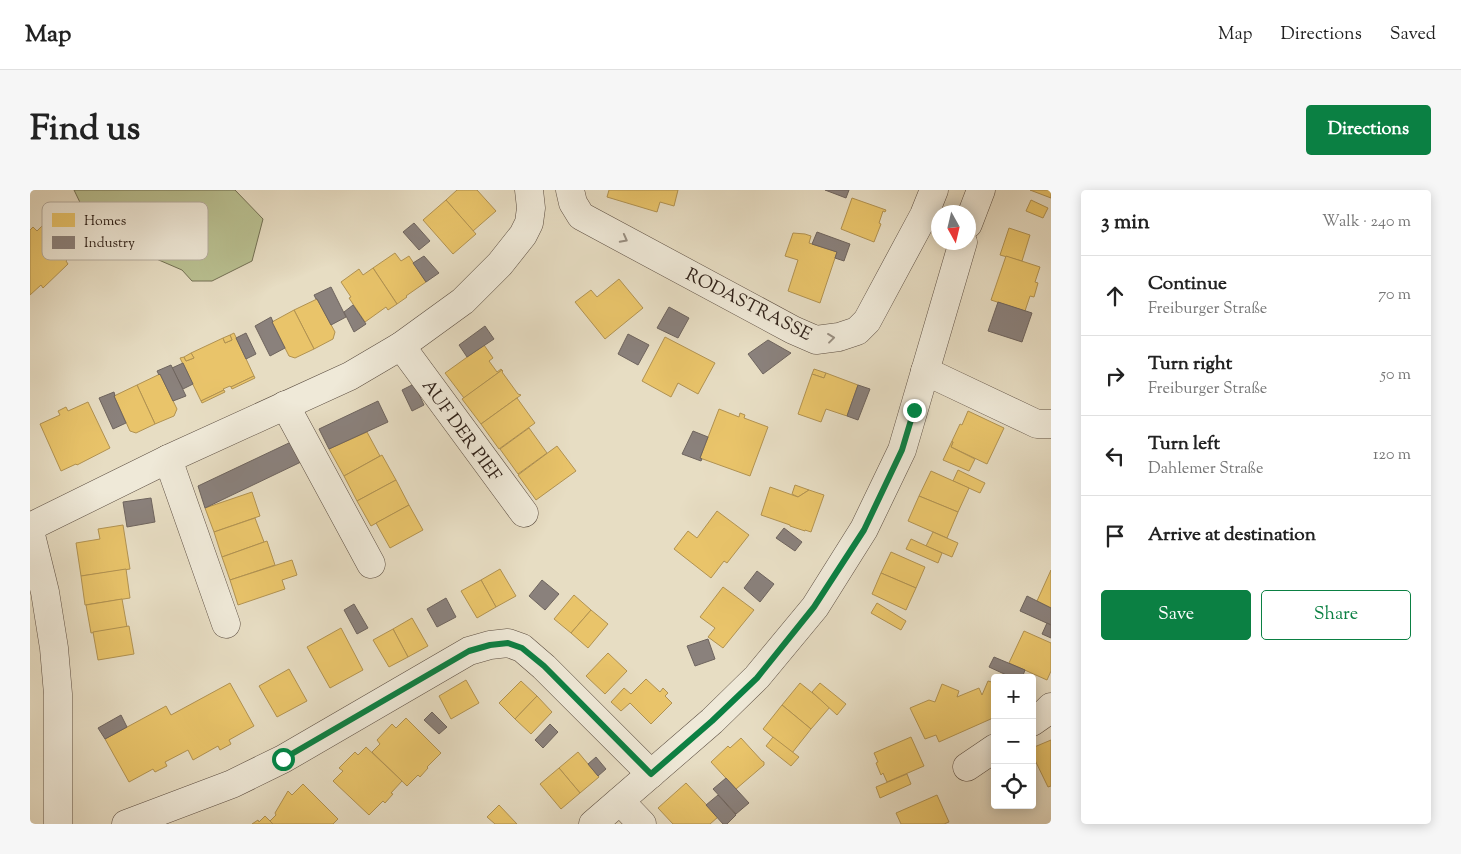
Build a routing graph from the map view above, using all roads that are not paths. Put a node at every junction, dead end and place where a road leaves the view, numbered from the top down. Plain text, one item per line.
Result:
1 (570, 190) edge
2 (934, 190) edge
3 (981, 190) edge
4 (530, 192) edge
5 (975, 205) edge
6 (961, 250) edge
7 (401, 346) junction
8 (928, 361) junction
9 (285, 405) junction
10 (1051, 424) edge
11 (168, 458) junction
12 (524, 513) dead end
13 (30, 527) edge
14 (30, 531) edge
15 (371, 564) dead end
16 (226, 624) dead end
17 (1051, 707) edge
18 (1036, 719) edge
19 (991, 751) edge
20 (967, 767) dead end
21 (651, 774) junction
22 (620, 801) junction
23 (58, 824) edge
24 (126, 824) edge
25 (594, 824) edge
26 (642, 824) edge

1 -> 2 street, RODASTRASSE
3 - 5 street
4 - 7 street
6 - 8 street
7 - 9 street
7 - 12 street, AUF DER PIEF
8 - 10 street
8 - 21 street
9 - 11 street
9 - 15 street
11 - 13 street
11 - 16 street
14 - 23 street
17 - 18 street
19 - 20 street
21 - 22 street
21 - 24 street
22 - 25 street
22 - 26 street

